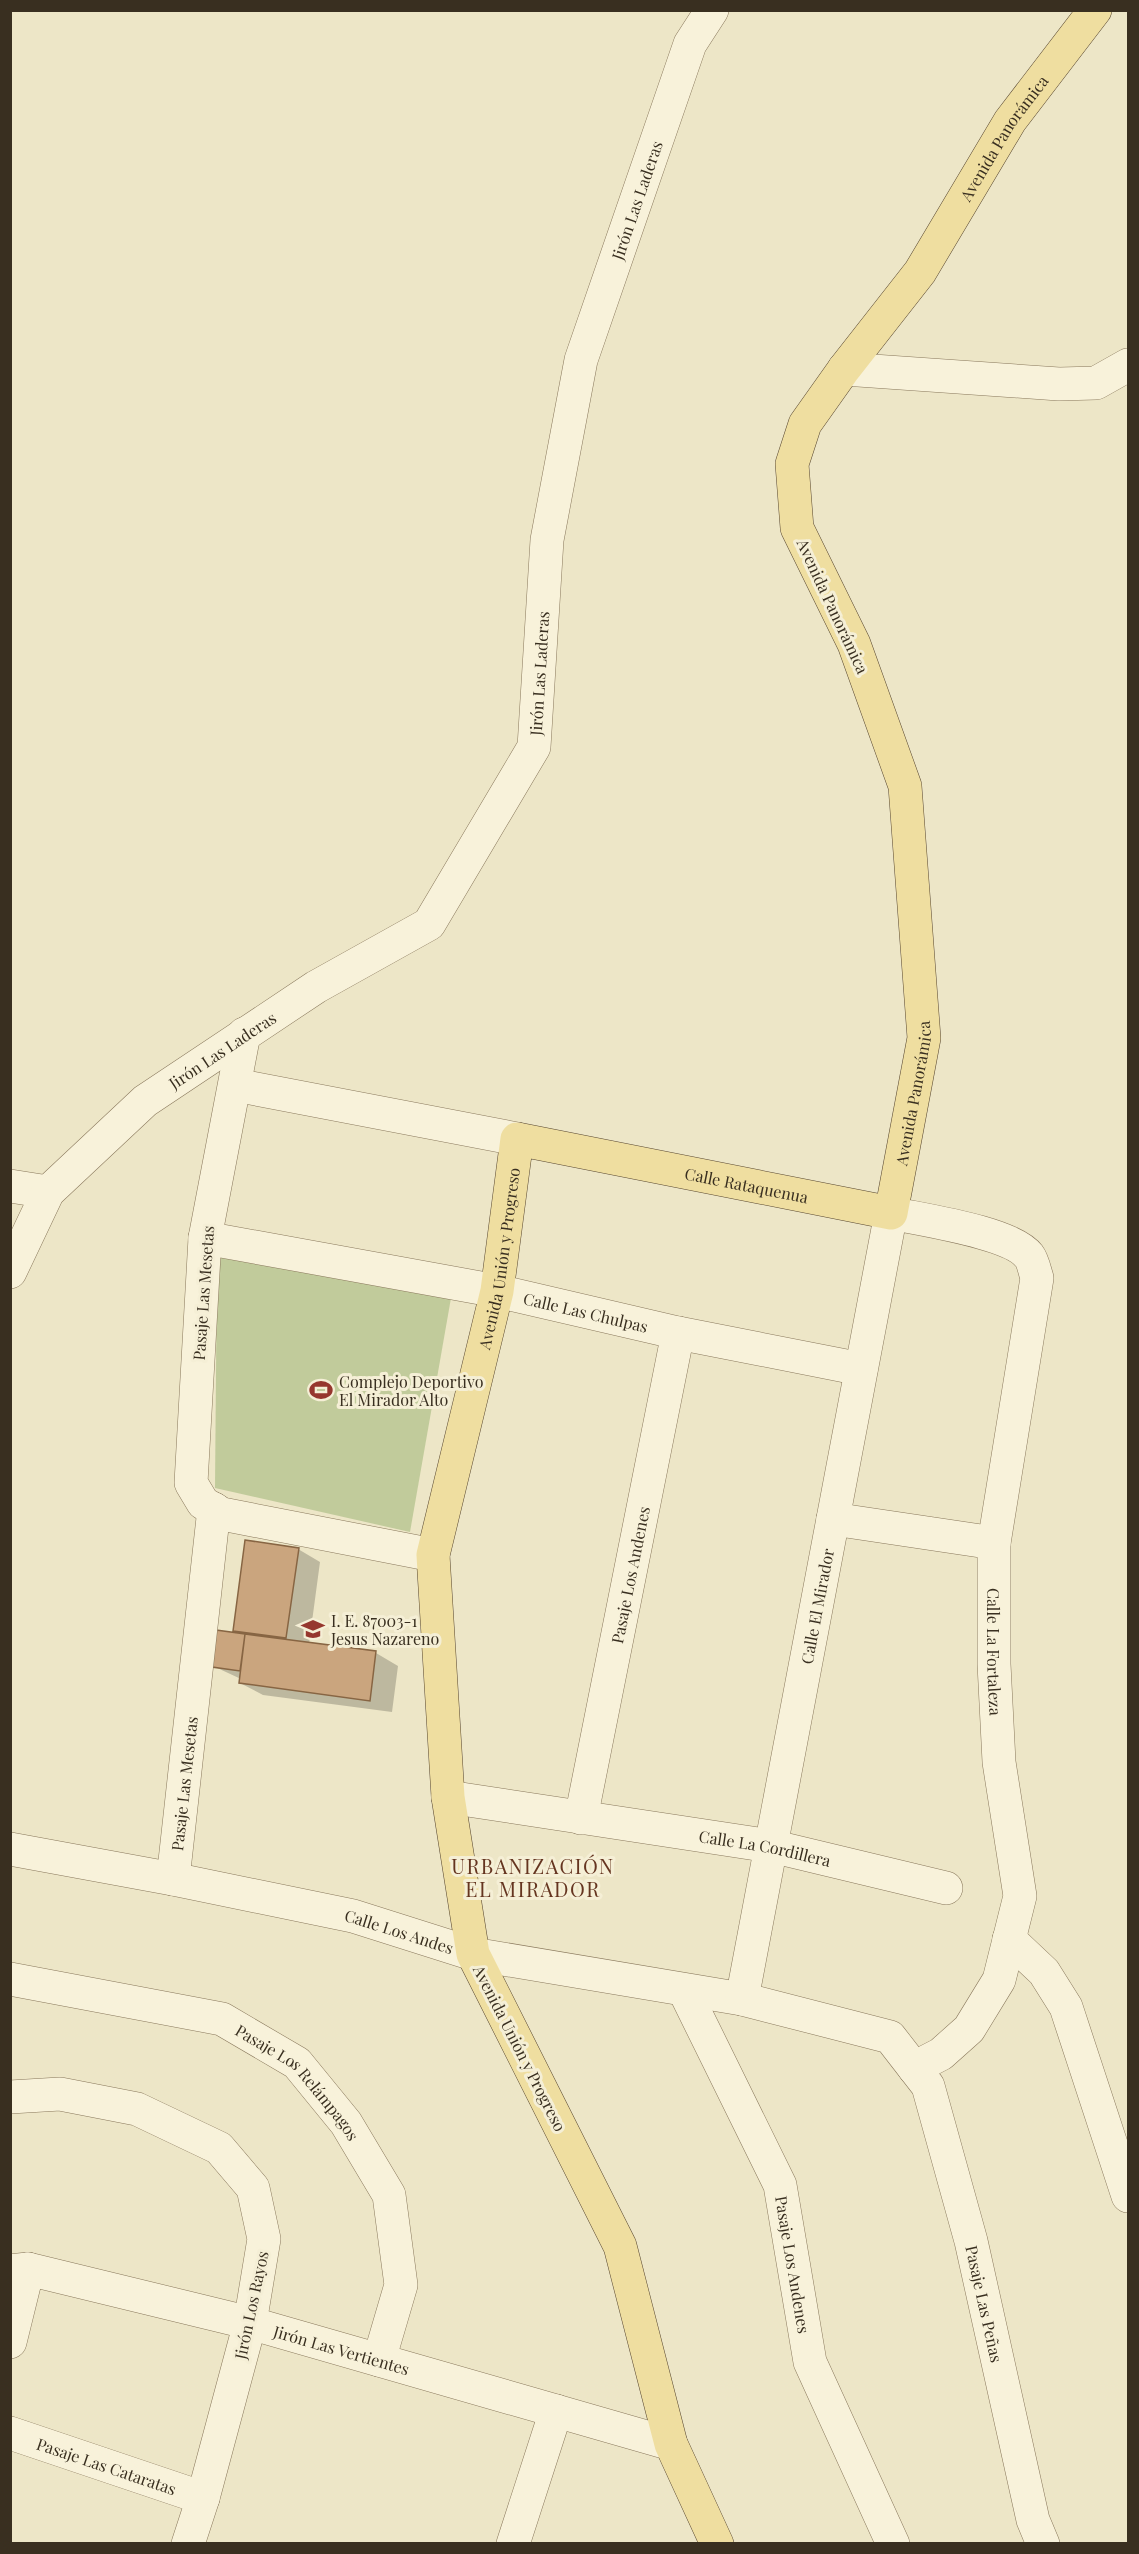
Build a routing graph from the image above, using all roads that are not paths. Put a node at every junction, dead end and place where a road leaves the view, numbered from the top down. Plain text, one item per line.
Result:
1 (712, 10) edge
2 (1095, 10) edge
3 (1128, 365) edge
4 (844, 369) junction
5 (244, 1034) junction
6 (235, 1085) junction
7 (517, 1139) junction
8 (10, 1186) edge
9 (48, 1192) junction
10 (891, 1213) junction
11 (978, 1232) joint
12 (205, 1238) junction
13 (10, 1272) edge
14 (497, 1291) junction
15 (678, 1333) junction
16 (861, 1369) junction
17 (214, 1509) junction
18 (833, 1519) junction
19 (994, 1543) junction
20 (433, 1555) junction
21 (448, 1797) junction
22 (581, 1818) junction
23 (771, 1846) junction
24 (10, 1849) edge
25 (173, 1879) junction
26 (946, 1888) dead end
27 (1010, 1939) junction
28 (473, 1954) junction
29 (10, 1978) edge
30 (684, 1990) junction
31 (742, 1999) junction
32 (914, 2068) junction
33 (10, 2097) edge
34 (1128, 2196) edge
35 (19, 2270) edge
36 (250, 2323) junction
37 (10, 2342) edge
38 (379, 2360) junction
39 (556, 2411) junction
40 (10, 2433) edge
41 (671, 2444) junction
42 (203, 2498) junction
43 (188, 2544) edge
44 (513, 2544) edge
45 (717, 2544) edge
46 (893, 2544) edge
47 (1043, 2544) edge

1 - 5 street, Jirón Las Laderas
2 - 4 main road, Avenida Panorámica
3 - 4 street
4 - 10 main road, Avenida Panorámica
5 - 6 street, Pasaje Las Mesetas
5 - 9 street, Jirón Las Laderas
6 - 7 street
6 - 12 street, Pasaje Las Mesetas
7 - 10 main road, Calle Rataquenua
7 - 14 main road, Avenida Unión y Progreso
8 - 9 street
9 - 13 street, Jirón Las Laderas
10 - 11 street, Calle Rataquenua
10 - 16 street, Calle El Mirador
11 - 19 street, Calle La Fortaleza
12 - 14 street, Calle Las Chulpas
12 - 17 street, Pasaje Las Mesetas
14 - 15 street, Calle Las Chulpas
14 - 20 main road, Avenida Unión y Progreso
15 - 16 street, Calle Las Chulpas
15 - 22 street, Pasaje Los Andenes
16 - 18 street, Calle El Mirador
17 - 20 street, Pasaje Las Mesetas
17 - 25 street, Pasaje Las Mesetas
18 - 19 street
18 - 23 street, Calle El Mirador
19 - 27 street, Calle La Fortaleza
20 - 21 main road, Avenida Unión y Progreso
21 - 22 street, Calle La Cordillera
21 - 28 main road, Avenida Unión y Progreso
22 - 23 street, Calle La Cordillera
23 - 26 street, Calle La Cordillera
23 - 31 street, Calle El Mirador
24 - 25 street, Calle Los Andes
25 - 28 street, Calle Los Andes
27 - 32 street, Calle La Fortaleza
27 - 34 street
28 - 30 street, Calle Los Andes
28 - 41 main road, Avenida Unión y Progreso
29 - 38 street, Pasaje Los Relámpagos
30 - 31 street, Calle Los Andes
30 - 46 street, Pasaje Los Andenes
31 - 32 street, Calle Los Andes
32 - 47 street, Pasaje Las Peñas
33 - 36 street, Jirón Los Rayos
35 - 36 street, Jirón Las Vertientes
35 - 37 street
36 - 38 street, Jirón Las Vertientes
36 - 42 street, Jirón Los Rayos
38 - 39 street, Jirón Las Vertientes
39 - 41 street, Jirón Las Vertientes
39 - 44 street
40 - 42 street, Pasaje Las Cataratas
41 - 45 main road, Avenida Unión y Progreso
42 - 43 street, Jirón Los Rayos

